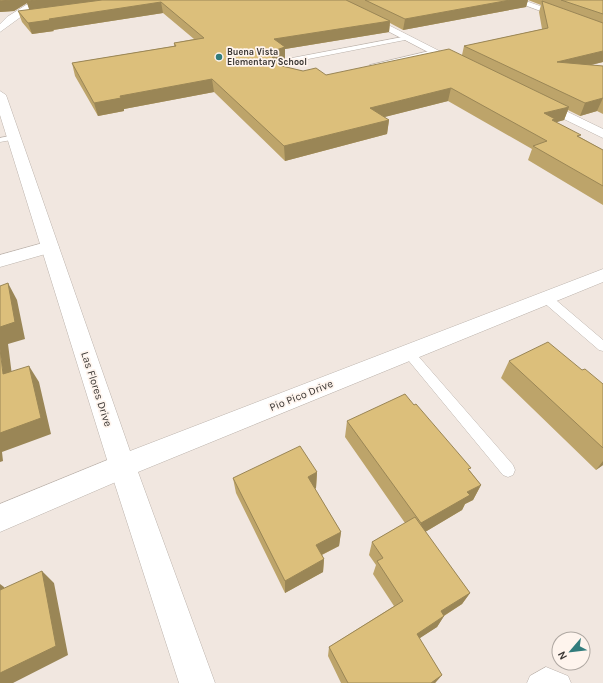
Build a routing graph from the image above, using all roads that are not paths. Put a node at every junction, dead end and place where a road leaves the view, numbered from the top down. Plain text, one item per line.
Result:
1 (40, 0) edge
2 (332, 0) edge
3 (516, 0) edge
4 (31, 16) edge
5 (10, 19) junction
6 (0, 29) edge
7 (603, 31) edge
8 (408, 38) junction
9 (434, 52) junction
10 (368, 66) edge
11 (469, 69) edge
12 (290, 78) edge
13 (0, 95) edge
14 (525, 95) edge
15 (603, 134) edge
16 (7, 139) edge
17 (50, 247) junction
18 (0, 261) edge
19 (603, 275) edge
20 (546, 298) junction
21 (603, 347) edge
22 (408, 352) junction
23 (122, 466) junction
24 (508, 470) dead end
25 (0, 518) edge
26 (197, 683) edge
27 (537, 683) edge
28 (561, 683) edge

1 - 5 street
2 - 8 street
3 - 7 street
4 - 5 street
5 - 6 street
8 - 9 street
8 - 12 lane
9 - 10 lane
9 - 11 street
13 - 16 street, Las Flores Drive
14 - 15 street
16 - 17 street, Las Flores Drive
17 - 18 street
17 - 23 street, Las Flores Drive
19 - 20 street, Pio Pico Drive
20 - 21 lane
20 - 22 street, Pio Pico Drive
22 - 23 street, Pio Pico Drive
22 - 24 lane
23 - 25 street, Pio Pico Drive
23 - 26 street, Las Flores Drive
27 - 28 lane

